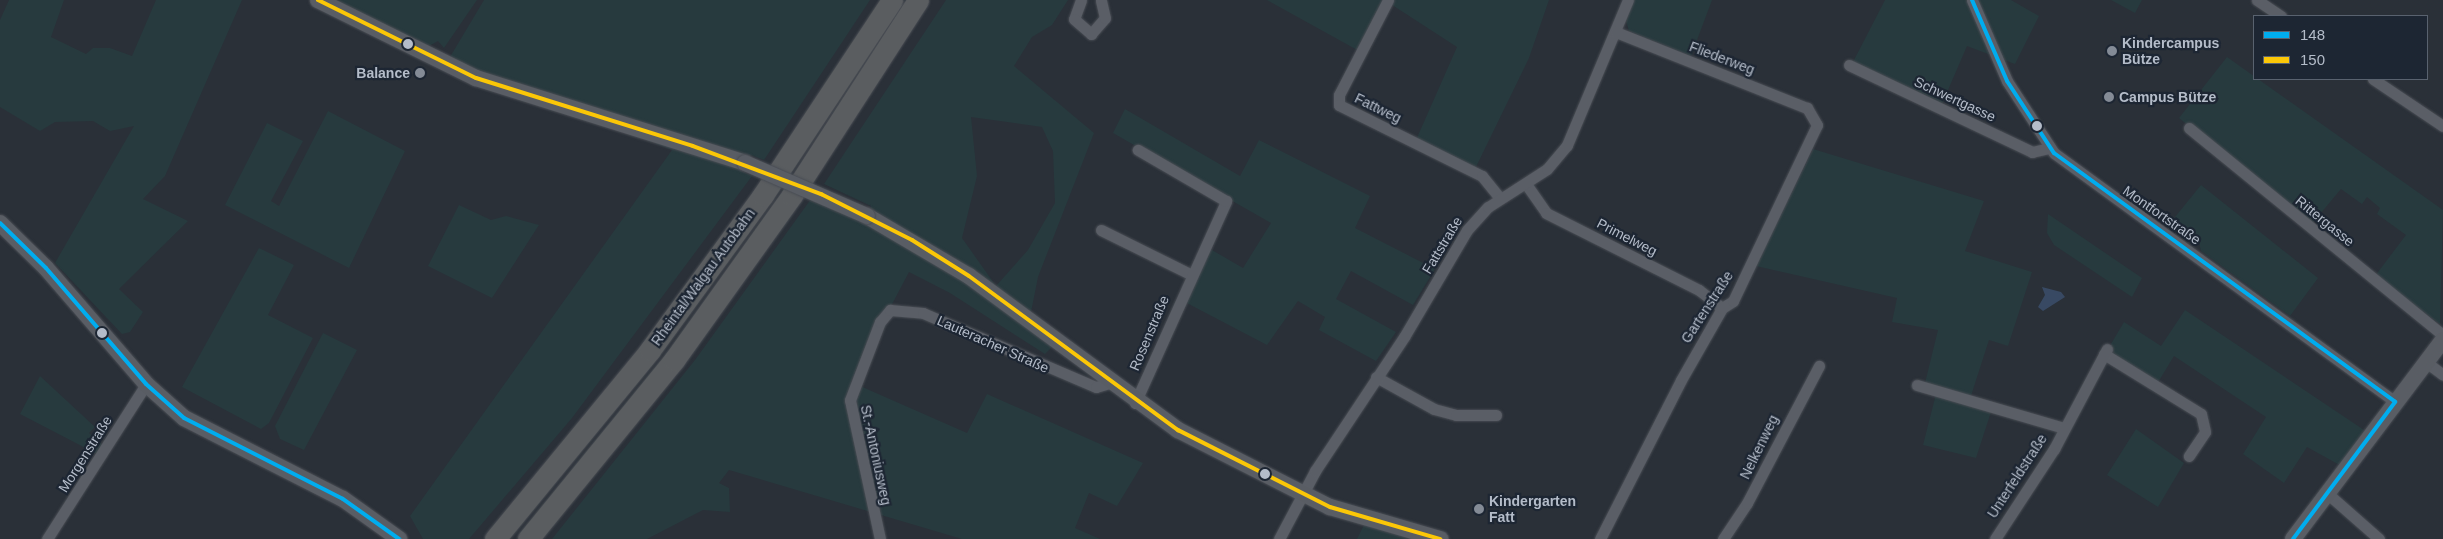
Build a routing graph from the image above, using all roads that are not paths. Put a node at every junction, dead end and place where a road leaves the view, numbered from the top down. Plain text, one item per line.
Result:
1 (318, 0) edge
2 (892, 0) edge
3 (918, 0) edge
4 (1081, 0) edge
5 (1101, 0) edge
6 (1388, 0) edge
7 (1628, 0) edge
8 (1972, 0) edge
9 (2257, 0) edge
10 (2280, 15) edge
11 (1616, 32) junction
12 (1849, 65) dead end
13 (2374, 80) edge
14 (1815, 115) joint
15 (2443, 126) edge
16 (2189, 128) dead end
17 (2050, 148) junction
18 (1138, 150) dead end
19 (1526, 184) junction
20 (1500, 198) junction
21 (0, 223) edge
22 (1101, 230) dead end
23 (1190, 274) junction
24 (1722, 308) junction
25 (880, 322) joint
26 (2443, 335) edge
27 (2443, 340) edge
28 (2426, 362) junction
29 (1819, 366) dead end
30 (2443, 375) edge
31 (1376, 377) junction
32 (1109, 383) junction
33 (146, 384) junction
34 (1917, 384) dead end
35 (2395, 402) junction
36 (1135, 403) junction
37 (1496, 415) dead end
38 (2064, 428) junction
39 (2189, 456) dead end
40 (2328, 494) junction
41 (1302, 495) junction
42 (47, 539) edge
43 (399, 539) edge
44 (495, 539) edge
45 (528, 539) edge
46 (880, 539) edge
47 (1279, 539) edge
48 (1440, 539) edge
49 (1600, 539) edge
50 (1722, 539) edge
51 (1994, 539) edge
52 (2293, 539) edge
53 (2379, 539) edge

1 - 32 street, Lauteracher Straße, bridge
2 - 44 highway, Rheintal/Walgau Autobahn
3 - 45 highway, Rheintal/Walgau Autobahn
4 - 5 street
6 - 20 street, Fattweg
7 - 11 street, Fattstraße
8 - 17 street, Montfortstraße
9 - 10 street
11 - 14 street, Fliederweg
11 - 19 street, Fattstraße
12 - 17 street, Schwertgasse
13 - 15 street
14 - 24 street, Gartenstraße
16 - 26 street, Rittergasse
17 - 35 street, Montfortstraße
18 - 23 street, Rosenstraße
19 - 20 street, Fattstraße
19 - 24 street, Primelweg
20 - 31 street, Fattstraße
21 - 33 street
22 - 23 street
23 - 36 street, Rosenstraße
24 - 49 street, Gartenstraße
25 - 32 street, Lauteracher Straße
25 - 46 street, St.-Antoniusweg
27 - 28 street
28 - 30 street
28 - 35 street
29 - 50 street, Nelkenweg
31 - 37 street
31 - 41 street, Fattstraße
32 - 36 street, Lauteracher Straße
33 - 42 street, Morgenstraße
33 - 43 street
34 - 38 street, Unterfeldstraße
35 - 40 street
36 - 41 street, Lauteracher Straße
38 - 39 street, Unterfeldstraße
38 - 51 street, Unterfeldstraße
40 - 52 street
40 - 53 street
41 - 47 street, Fattstraße
41 - 48 street, Lauteracher Straße

